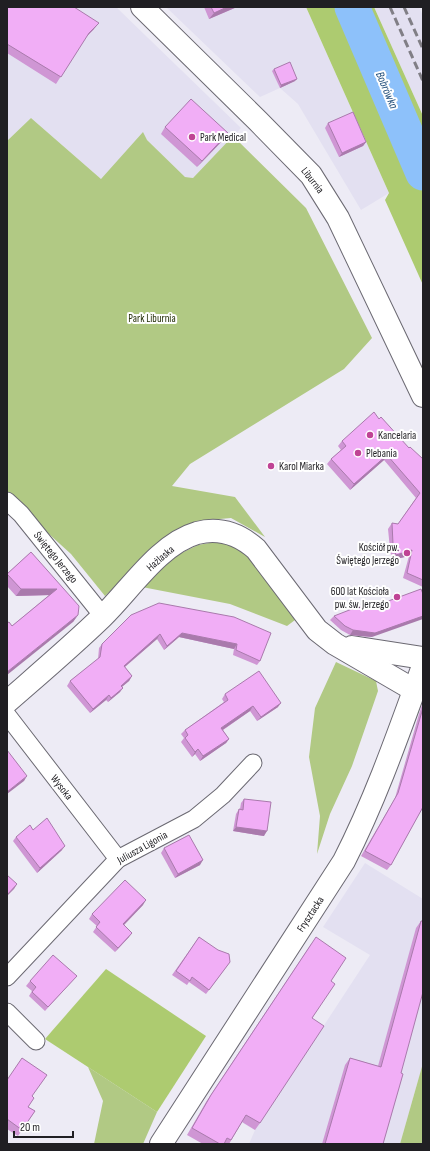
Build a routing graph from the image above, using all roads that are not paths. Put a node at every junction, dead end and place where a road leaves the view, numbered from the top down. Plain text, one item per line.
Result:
1 (142, 7) edge
2 (423, 396) edge
3 (7, 501) edge
4 (103, 616) junction
5 (335, 644) junction
6 (423, 658) edge
7 (423, 666) edge
8 (414, 690) junction
9 (7, 702) edge
10 (7, 716) edge
11 (254, 763) dead end
12 (118, 858) junction
13 (7, 977) edge
14 (7, 1012) edge
15 (36, 1041) dead end
16 (161, 1144) edge

1 - 2 street, Liburnia
3 - 4 street, Świętego Jerzego
4 - 5 street, Hażlaska
4 - 9 street, Hażlaska
5 - 6 street, Hażlaska
5 - 8 street, Hażlaska
7 - 8 street, Frysztacka
8 - 16 street, Frysztacka
10 - 12 street, Wysoka
11 - 12 street, Juliusza Ligonia
12 - 13 street, Juliusza Ligonia
14 - 15 street

